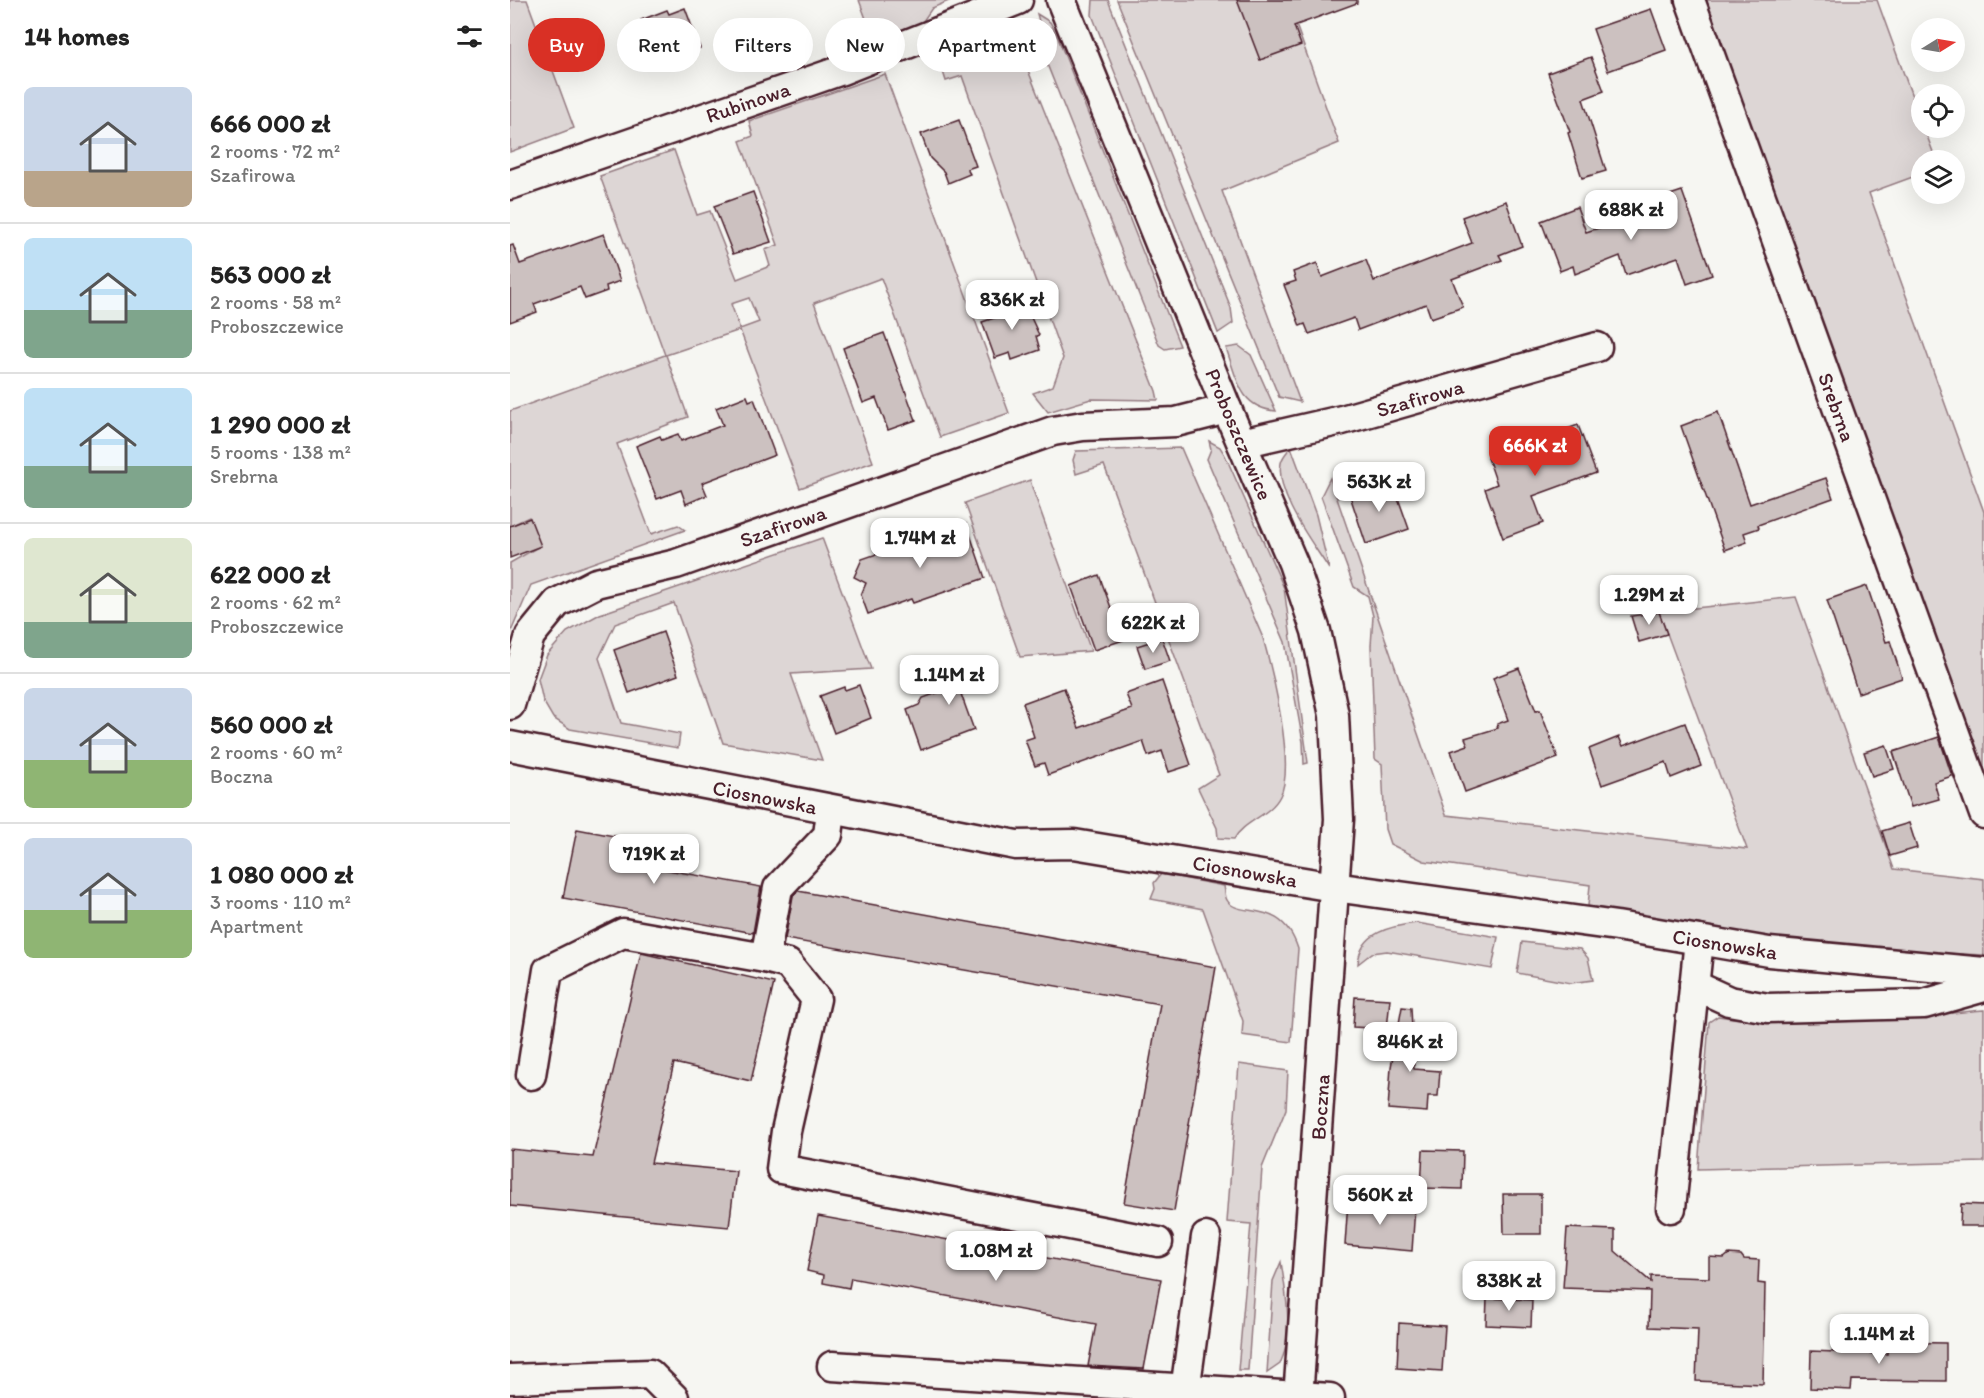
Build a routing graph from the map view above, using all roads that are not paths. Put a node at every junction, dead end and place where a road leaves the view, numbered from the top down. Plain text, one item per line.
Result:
1 (1018, 0) edge
2 (1061, 0) edge
3 (1690, 0) edge
4 (510, 185) edge
5 (1597, 347) dead end
6 (1227, 409) junction
7 (1242, 443) junction
8 (510, 705) edge
9 (510, 746) edge
10 (831, 811) junction
11 (1984, 814) edge
12 (1334, 887) junction
13 (1699, 940) junction
14 (765, 958) junction
15 (1984, 972) edge
16 (1694, 985) junction
17 (1984, 987) edge
18 (531, 1075) dead end
19 (1671, 1208) dead end
20 (1206, 1237) dead end
21 (1158, 1242) dead end
22 (832, 1366) dead end
23 (510, 1379) edge
24 (1185, 1394) edge
25 (674, 1398) edge
26 (1298, 1398) edge
27 (1330, 1398) edge

1 - 4 street, Rubinowa
2 - 6 street, Proboszczewice
3 - 11 street, Srebrna
5 - 7 street, Szafirowa
6 - 7 street, Proboszczewice
6 - 8 street, Szafirowa
7 - 12 street, Proboszczewice
9 - 10 street, Ciosnowska
10 - 12 street, Ciosnowska
10 - 14 street
12 - 13 street, Ciosnowska
12 - 26 street, Boczna
13 - 15 street, Ciosnowska
13 - 16 street
14 - 18 street
14 - 21 street
16 - 17 street
16 - 19 street
20 - 24 street
22 - 24 street
23 - 25 street
24 - 26 street
26 - 27 street

